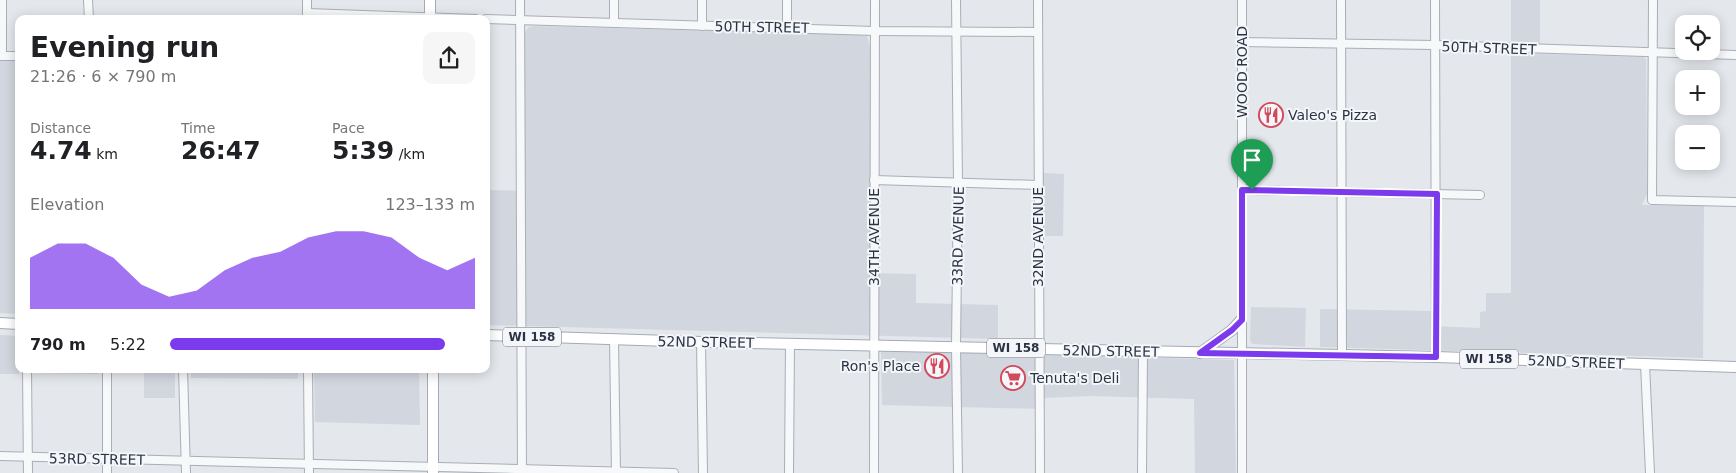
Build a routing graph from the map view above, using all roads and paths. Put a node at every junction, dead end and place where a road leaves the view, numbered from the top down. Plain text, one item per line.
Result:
1 (2, 0) edge
2 (88, 0) edge
3 (307, 0) edge
4 (430, 0) edge
5 (520, 0) edge
6 (614, 0) edge
7 (702, 0) edge
8 (787, 0) edge
9 (875, 0) edge
10 (956, 0) edge
11 (1038, 0) edge
12 (1242, 0) edge
13 (1341, 0) edge
14 (1435, 0) edge
15 (1653, 0) edge
16 (89, 15) edge
17 (307, 15) edge
18 (430, 15) edge
19 (490, 19) edge
20 (520, 20) junction
21 (614, 23) junction
22 (702, 26) junction
23 (787, 28) junction
24 (875, 31) junction
25 (956, 32) junction
26 (1038, 32) junction
27 (1242, 42) junction
28 (1341, 44) junction
29 (1435, 45) junction
30 (1653, 53) junction
31 (1736, 55) edge
32 (1, 56) edge
33 (15, 56) edge
34 (874, 180) junction
35 (958, 182) junction
36 (1038, 185) junction
37 (1242, 190) junction
38 (1342, 192) junction
39 (1437, 194) junction
40 (1480, 194) dead end
41 (1736, 202) edge
42 (1242, 320) junction
43 (0, 323) edge
44 (15, 324) edge
45 (490, 335) edge
46 (522, 336) junction
47 (614, 339) junction
48 (701, 342) junction
49 (790, 343) junction
50 (875, 345) junction
51 (956, 347) junction
52 (1039, 349) junction
53 (1143, 352) junction
54 (1200, 353) junction
55 (1241, 354) junction
56 (1342, 355) junction
57 (1436, 357) junction
58 (1645, 364) junction
59 (1736, 366) edge
60 (26, 373) edge
61 (107, 373) edge
62 (183, 373) edge
63 (308, 373) edge
64 (433, 373) edge
65 (0, 456) edge
66 (27, 458) junction
67 (107, 459) junction
68 (186, 461) junction
69 (309, 464) junction
70 (433, 470) edge
71 (522, 471) edge
72 (616, 472) edge
73 (28, 473) edge
74 (107, 473) edge
75 (186, 473) edge
76 (309, 473) edge
77 (674, 473) edge
78 (703, 473) edge
79 (789, 473) edge
80 (874, 473) edge
81 (958, 473) edge
82 (1040, 473) edge
83 (1142, 473) edge
84 (1242, 473) edge
85 (1650, 473) edge

1 - 32 street
2 - 16 street
3 - 17 street
4 - 18 main road
5 - 20 street
6 - 21 street
7 - 22 street
8 - 23 street
9 - 24 street, 34TH AVENUE
10 - 25 street, 33RD AVENUE
11 - 26 street, 32ND AVENUE
12 - 27 street, WOOD ROAD
13 - 28 street
14 - 29 street
15 - 30 street
19 - 20 street, 50TH STREET
20 - 21 street, 50TH STREET
20 - 46 street
21 - 22 street, 50TH STREET
22 - 23 street, 50TH STREET
23 - 24 street, 50TH STREET
24 - 25 street, 50TH STREET
24 - 34 street, 34TH AVENUE
25 - 26 street, 50TH STREET
25 - 35 street, 33RD AVENUE
26 - 36 street, 32ND AVENUE
27 - 28 street, 50TH STREET
27 - 37 street, WOOD ROAD
28 - 29 street, 50TH STREET
28 - 38 street
29 - 30 street, 50TH STREET
29 - 39 street
30 - 31 street, 50TH STREET
30 - 41 street
32 - 33 street
34 - 35 street
34 - 50 street, 34TH AVENUE
35 - 36 street
35 - 51 street, 33RD AVENUE
36 - 52 street, 32ND AVENUE
37 - 38 street
37 - 42 street, WOOD ROAD
38 - 39 street
38 - 56 street
39 - 40 street
39 - 57 street
42 - 54 main road
42 - 55 street, WOOD ROAD
43 - 44 main road
45 - 46 main road, 52ND STREET / WI 158
46 - 47 main road, 52ND STREET / WI 158
46 - 71 street
47 - 48 main road, 52ND STREET / WI 158
47 - 72 street
48 - 49 main road, 52ND STREET / WI 158
48 - 78 street
49 - 50 main road, 52ND STREET / WI 158
49 - 79 street
50 - 51 main road, 52ND STREET / WI 158
50 - 80 street, 34TH AVENUE
51 - 52 main road, 52ND STREET / WI 158
51 - 81 street, 33RD AVENUE
52 - 53 main road, 52ND STREET / WI 158
52 - 82 street, 32ND AVENUE
53 - 54 main road, 52ND STREET / WI 158
53 - 83 street
54 - 55 main road, 52ND STREET / WI 158
55 - 56 main road, 52ND STREET / WI 158
55 - 84 street, WOOD ROAD
56 - 57 main road, 52ND STREET / WI 158
57 - 58 main road, 52ND STREET / WI 158
58 - 59 main road, 52ND STREET / WI 158
58 - 85 street
60 - 66 street
61 - 67 street
62 - 68 street
63 - 69 street
64 - 70 main road
65 - 66 street, 53RD STREET
66 - 67 street, 53RD STREET
66 - 73 street
67 - 68 street, 53RD STREET
67 - 74 street
68 - 69 street, 53RD STREET
68 - 75 street
69 - 70 street, 53RD STREET
69 - 76 street
70 - 71 street, 53RD STREET
71 - 72 street, 53RD STREET
72 - 77 street, 53RD STREET

